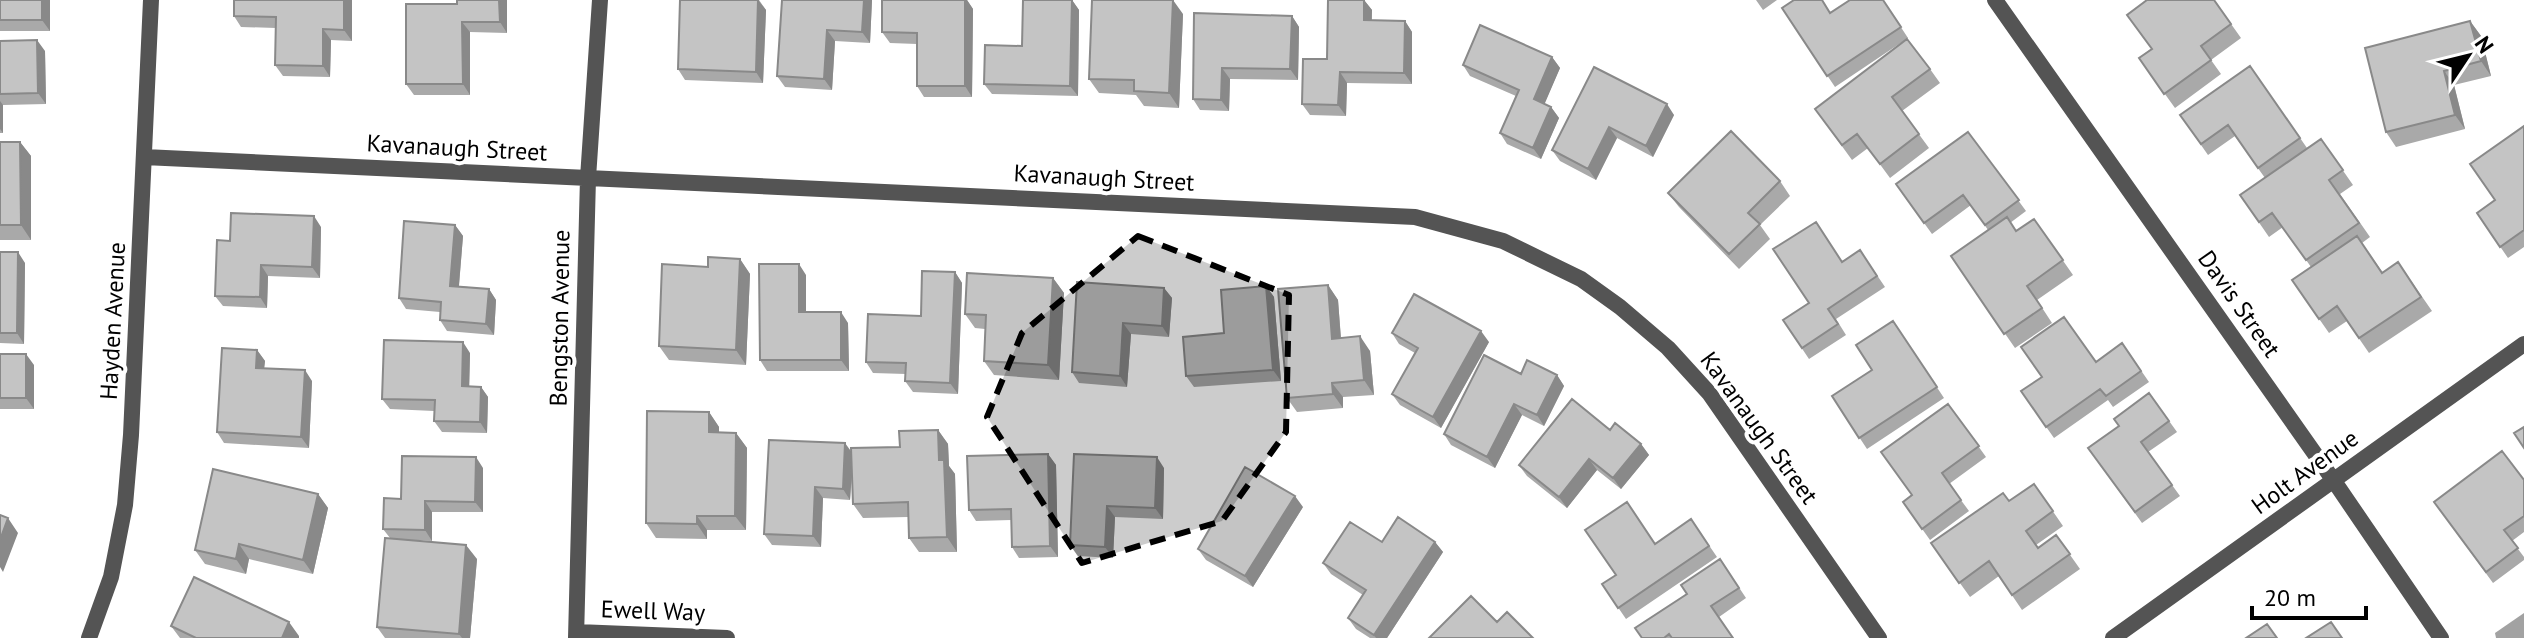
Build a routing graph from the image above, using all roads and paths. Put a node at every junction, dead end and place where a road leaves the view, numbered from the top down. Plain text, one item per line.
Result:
1 (151, 0) edge
2 (600, 0) edge
3 (1995, 0) edge
4 (144, 157) junction
5 (588, 178) junction
6 (2524, 344) edge
7 (2334, 481) junction
8 (576, 635) edge
9 (89, 638) edge
10 (727, 638) edge
11 (1879, 638) edge
12 (2113, 638) edge
13 (2441, 638) edge

1 - 4 street, Hayden Avenue
2 - 5 street, Bengston Avenue
3 - 7 street, Davis Street
4 - 5 street, Kavanaugh Street
4 - 9 street, Hayden Avenue
5 - 8 street, Bengston Avenue
5 - 11 street, Kavanaugh Street
6 - 7 street, Holt Avenue
7 - 12 street, Holt Avenue
7 - 13 street, Davis Street
8 - 10 street, Ewell Way

